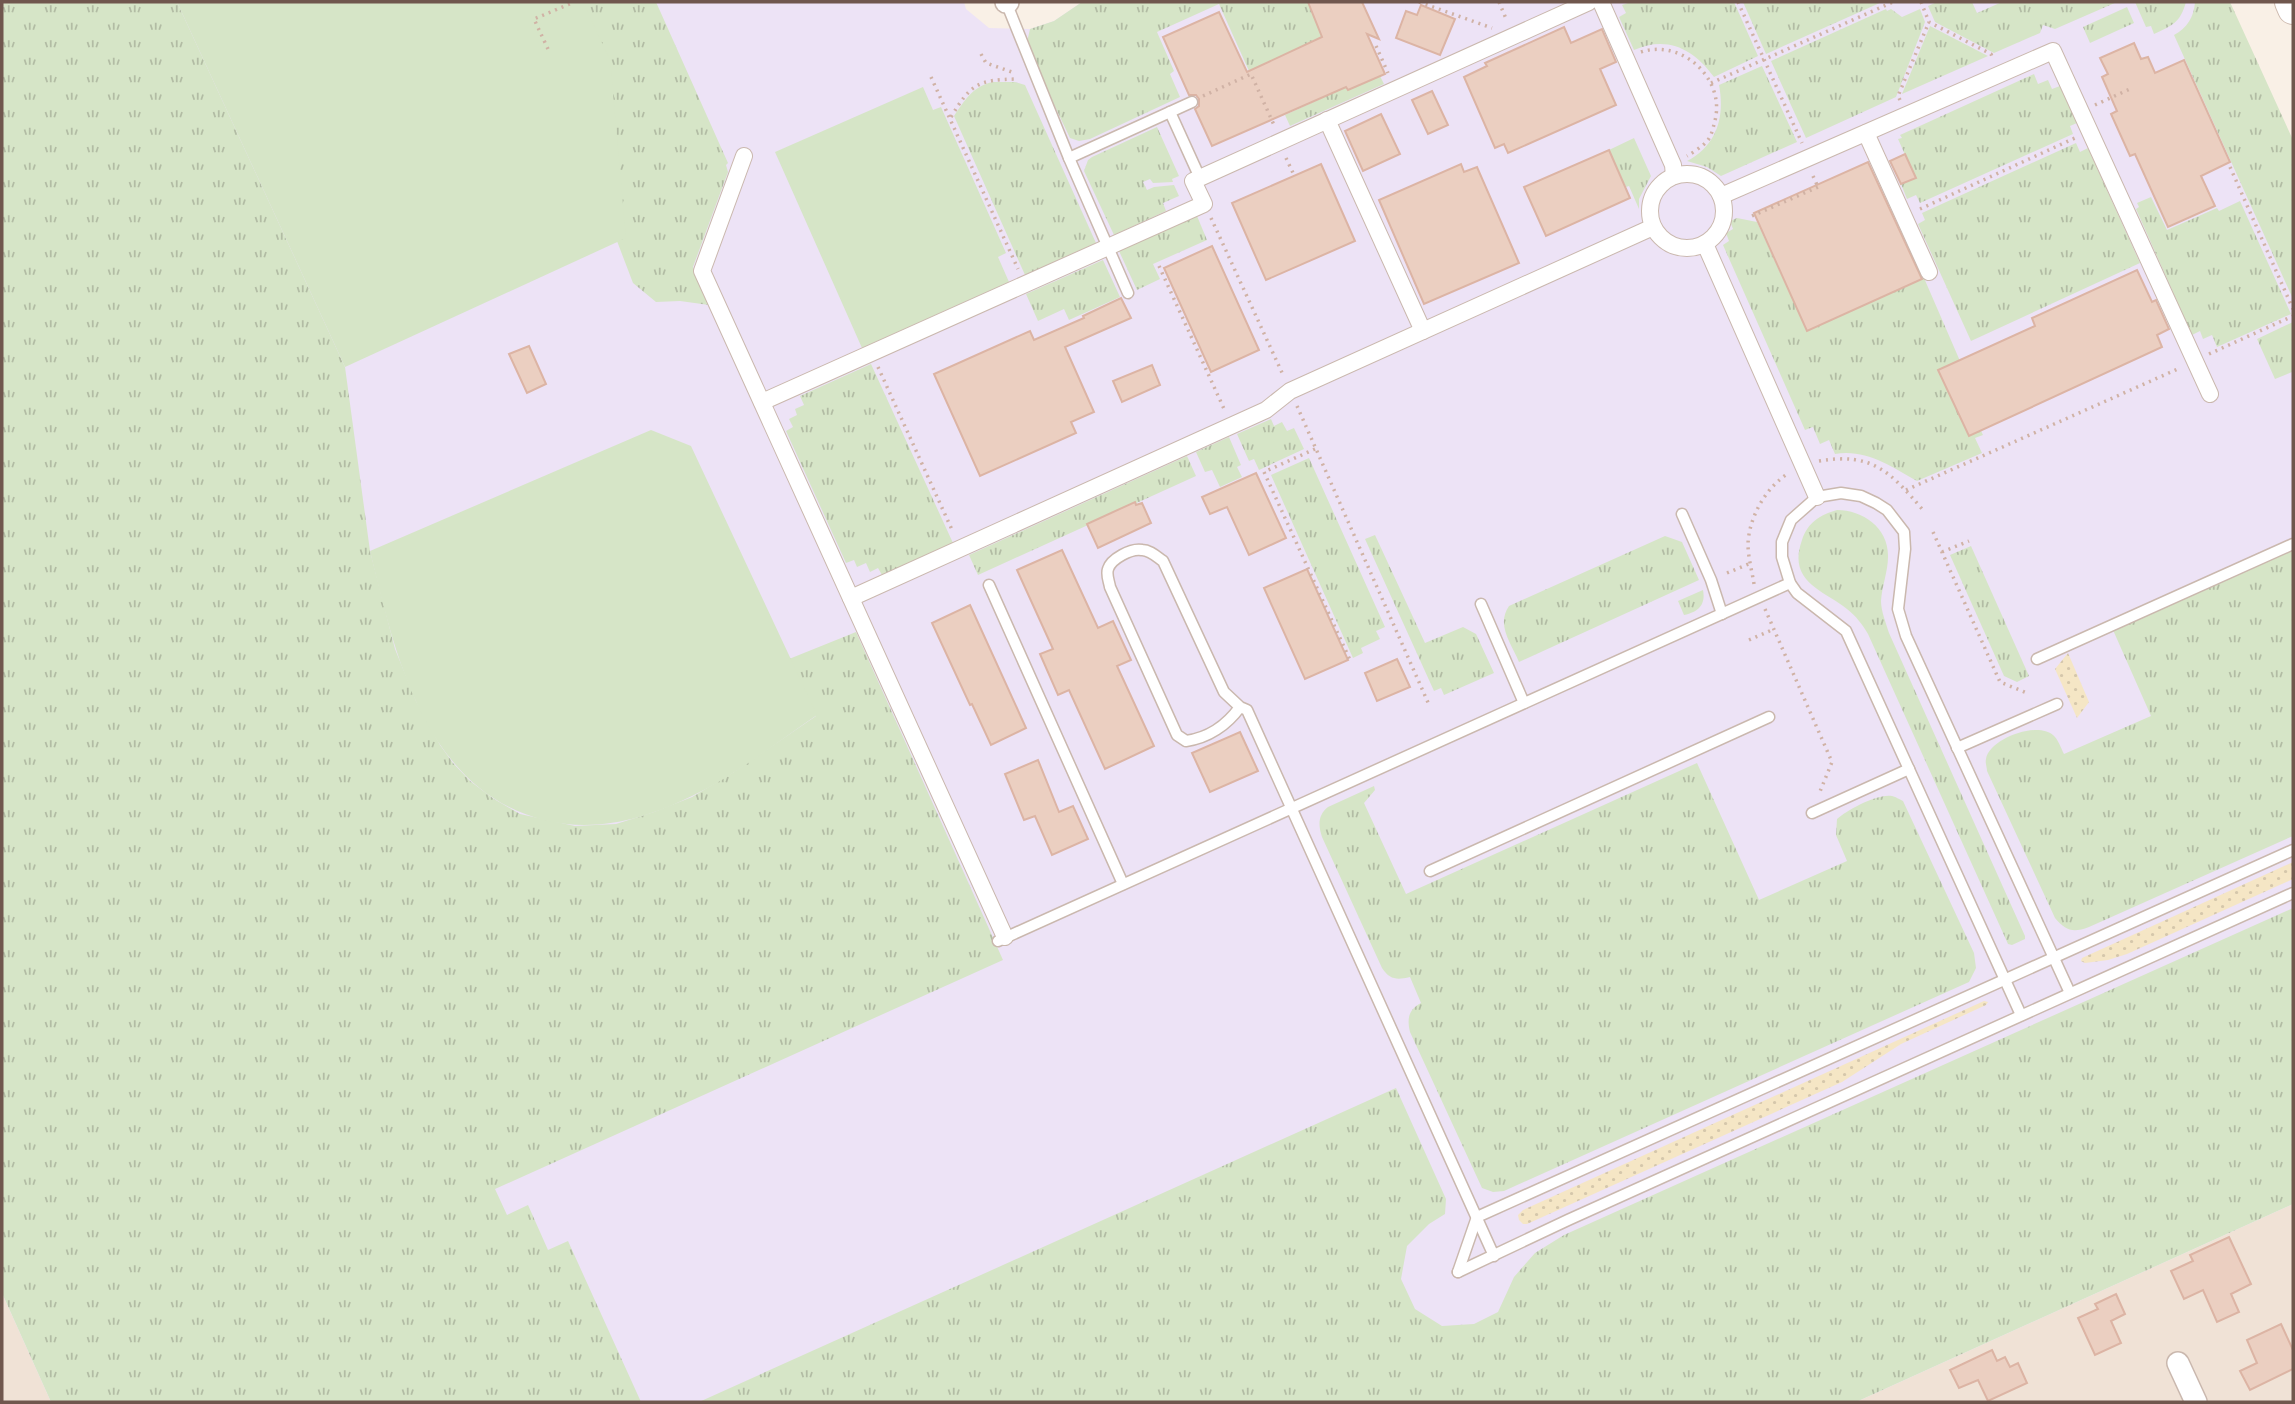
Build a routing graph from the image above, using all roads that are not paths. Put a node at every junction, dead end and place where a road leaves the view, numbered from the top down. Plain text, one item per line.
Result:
1 (1007, 2) edge
2 (1589, 2) edge
3 (1601, 2) edge
4 (2290, 2) edge
5 (2293, 9) edge
6 (1192, 102) road end
7 (1170, 111) junction
8 (1327, 120) junction
9 (1866, 133) junction
10 (744, 156) dead end
11 (1069, 158) junction
12 (1673, 170) junction
13 (1200, 178) junction
14 (1721, 196) junction
15 (1653, 227) junction
16 (1705, 244) junction
17 (1108, 247) junction
18 (1929, 272) dead end
19 (1128, 293) dead end
20 (1423, 331) junction
21 (2210, 394) dead end
22 (762, 402) junction
23 (1817, 497) junction
24 (1682, 514) dead end
25 (2293, 544) edge
26 (1790, 583) junction
27 (989, 585) dead end
28 (851, 598) junction
29 (1481, 604) dead end
30 (1722, 614) junction
31 (2037, 659) dead end
32 (1524, 703) junction
33 (2057, 704) dead end
34 (1240, 707) junction
35 (1769, 717) dead end
36 (1957, 748) junction
37 (1909, 769) junction
38 (1291, 808) junction
39 (1812, 813) road end
40 (2293, 850) edge
41 (1430, 871) dead end
42 (1124, 884) junction
43 (2293, 893) edge
44 (1002, 939) joint
45 (2054, 957) junction
46 (2005, 979) junction
47 (2070, 993) junction
48 (2021, 1014) junction
49 (1477, 1217) junction
50 (1494, 1256) junction
51 (2178, 1363) dead end
52 (2196, 1402) edge

1 - 11 lane
2 - 8 street
3 - 12 street
4 - 5 main road
6 - 7 lane
7 - 11 lane
7 - 13 lane
8 - 13 street
8 - 20 street
9 - 14 street
9 - 18 street
9 - 21 street
10 - 22 street
11 - 17 lane
12 - 14 street
12 - 15 street
13 - 17 street
14 - 16 street
15 - 16 street
15 - 20 street
16 - 23 street
17 - 19 lane
17 - 22 street
20 - 28 street
22 - 28 street
23 - 26 lane
23 - 36 lane
24 - 30 lane
25 - 31 lane
26 - 30 lane
26 - 37 lane
27 - 42 lane
28 - 44 street
29 - 32 lane
30 - 32 lane
32 - 38 lane
33 - 36 lane
34 - 34 lane
34 - 38 lane
35 - 41 lane
36 - 45 lane
37 - 39 lane
37 - 46 lane
38 - 42 lane
38 - 49 lane
40 - 45 lane
42 - 44 lane
43 - 47 lane
45 - 46 lane
45 - 47 lane
46 - 48 lane
46 - 49 lane
47 - 48 lane
48 - 50 lane
49 - 50 lane
49 - 50 lane
51 - 52 street

